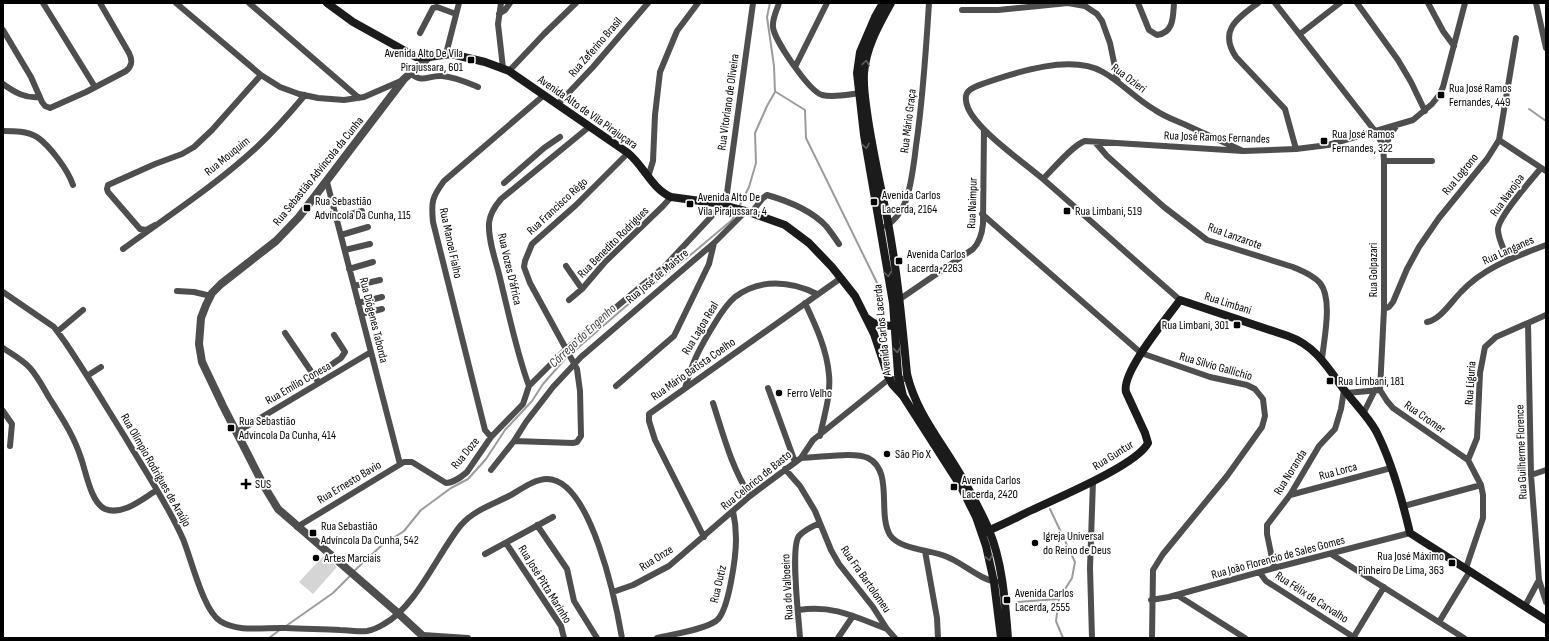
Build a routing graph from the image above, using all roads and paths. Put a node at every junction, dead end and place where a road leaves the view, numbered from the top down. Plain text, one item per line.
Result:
1 (43, 3) edge
2 (100, 3) edge
3 (176, 3) edge
4 (248, 3) edge
5 (328, 3) edge
6 (460, 3) edge
7 (501, 3) edge
8 (510, 3) edge
9 (576, 3) edge
10 (648, 3) edge
11 (698, 3) edge
12 (753, 3) edge
13 (779, 3) edge
14 (827, 3) edge
15 (883, 3) edge
16 (891, 3) edge
17 (929, 3) edge
18 (1138, 3) edge
19 (1174, 3) edge
20 (1258, 3) edge
21 (1275, 3) edge
22 (1340, 3) edge
23 (1358, 3) edge
24 (1428, 3) edge
25 (1465, 3) edge
26 (1536, 3) edge
27 (1030, 5) edge
28 (962, 10) dead end
29 (456, 14) junction
30 (499, 14) junction
31 (3, 30) edge
32 (420, 33) dead end
33 (1300, 34) junction
34 (1516, 38) dead end
35 (1454, 46) junction
36 (1546, 48) edge
37 (446, 54) junction
38 (429, 57) junction
39 (795, 67) junction
40 (506, 70) junction
41 (261, 75) junction
42 (407, 76) junction
43 (1118, 82) junction
44 (3, 84) edge
45 (96, 87) junction
46 (478, 87) dead end
47 (861, 93) junction
48 (305, 95) junction
49 (543, 96) junction
50 (40, 97) junction
51 (359, 98) junction
52 (557, 104) junction
53 (1425, 111) junction
54 (1397, 125) junction
55 (588, 127) junction
56 (984, 130) junction
57 (3, 131) edge
58 (1375, 131) junction
59 (560, 137) dead end
60 (1499, 140) junction
61 (1095, 142) junction
62 (544, 148) junction
63 (1296, 149) junction
64 (1243, 151) junction
65 (1384, 151) junction
66 (628, 153) junction
67 (554, 155) junction
68 (1384, 161) junction
69 (1432, 161) dead end
70 (1543, 169) edge
71 (648, 177) junction
72 (1043, 179) junction
73 (327, 182) junction
74 (504, 183) dead end
75 (74, 184) dead end
76 (671, 197) junction
77 (725, 205) junction
78 (746, 211) junction
79 (362, 212) dead end
80 (982, 214) junction
81 (336, 218) junction
82 (155, 225) junction
83 (888, 225) junction
84 (368, 227) dead end
85 (880, 229) junction
86 (341, 235) junction
87 (714, 243) junction
88 (370, 244) dead end
89 (840, 244) dead end
90 (1546, 245) edge
91 (123, 249) dead end
92 (345, 250) junction
93 (1508, 260) junction
94 (373, 262) dead end
95 (566, 266) dead end
96 (349, 269) junction
97 (841, 278) junction
98 (380, 280) dead end
99 (354, 286) junction
100 (582, 288) junction
101 (177, 291) dead end
102 (3, 292) edge
103 (817, 294) junction
104 (211, 296) junction
105 (382, 297) dead end
106 (896, 299) junction
107 (569, 300) dead end
108 (1180, 300) junction
109 (358, 303) junction
110 (805, 303) junction
111 (382, 309) dead end
112 (1384, 309) junction
113 (83, 310) dead end
114 (361, 314) junction
115 (1546, 315) edge
116 (867, 318) junction
117 (1427, 322) dead end
118 (1528, 323) junction
119 (891, 326) junction
120 (58, 331) junction
121 (903, 332) junction
122 (285, 333) dead end
123 (334, 335) dead end
124 (875, 336) junction
125 (3, 348) edge
126 (566, 351) junction
127 (371, 352) junction
128 (1141, 353) junction
129 (1322, 359) junction
130 (573, 363) junction
131 (885, 364) junction
132 (102, 368) dead end
133 (87, 376) junction
134 (315, 376) junction
135 (899, 376) junction
136 (907, 376) junction
137 (889, 379) junction
138 (319, 383) junction
139 (530, 386) junction
140 (616, 386) dead end
141 (685, 388) junction
142 (768, 388) dead end
143 (1378, 390) junction
144 (1345, 392) junction
145 (903, 396) junction
146 (713, 403) dead end
147 (3, 410) edge
148 (1363, 414) junction
149 (237, 432) junction
150 (820, 436) junction
151 (491, 437) junction
152 (514, 441) junction
153 (10, 446) dead end
154 (801, 458) junction
155 (1468, 460) junction
156 (412, 462) joint
157 (795, 462) junction
158 (400, 464) junction
159 (1391, 468) junction
160 (785, 469) junction
161 (491, 470) dead end
162 (1546, 470) edge
163 (1531, 475) junction
164 (1093, 481) junction
165 (1481, 485) junction
166 (157, 490) junction
167 (1290, 495) junction
168 (750, 496) junction
169 (1404, 506) junction
170 (733, 511) junction
171 (553, 517) dead end
172 (820, 522) junction
173 (537, 525) junction
174 (297, 526) junction
175 (985, 532) junction
176 (1410, 533) junction
177 (705, 536) junction
178 (506, 543) junction
179 (925, 550) junction
180 (485, 554) dead end
181 (1331, 554) junction
182 (1274, 568) junction
183 (1468, 570) junction
184 (1260, 573) junction
185 (1539, 580) junction
186 (998, 582) junction
187 (1384, 587) junction
188 (613, 592) junction
189 (1177, 595) junction
190 (1151, 600) junction
191 (1546, 602) edge
192 (1525, 606) junction
193 (799, 610) junction
194 (399, 614) junction
195 (853, 616) junction
196 (1546, 620) edge
197 (1439, 622) junction
198 (887, 629) junction
199 (367, 631) junction
200 (424, 636) edge
201 (670, 637) edge
202 (366, 638) edge
203 (468, 638) edge
204 (564, 638) edge
205 (597, 638) edge
206 (622, 638) edge
207 (657, 638) edge
208 (800, 638) edge
209 (838, 638) edge
210 (895, 638) edge
211 (938, 638) edge
212 (1001, 638) edge
213 (1008, 638) edge
214 (1092, 638) edge
215 (1152, 638) edge
216 (1245, 638) edge
217 (1353, 638) edge
218 (1464, 638) edge

1 - 45 street
2 - 45 street
3 - 41 street
4 - 51 street
5 - 38 main road, Avenida Alto de Vila Pirajuçara
6 - 29 street
7 - 30 street
8 - 30 street
9 - 40 street
10 - 52 street, Rua Zeferino Brasil
11 - 71 street
12 - 77 street, Rua Vitoriano de Oliveira
13 - 39 street
14 - 39 street
15 - 47 main road, Avenida Carlos Lacerda
47 -> 16 main road, Avenida Carlos Lacerda
17 - 83 street, Rua Mário Graça
18 - 19 street
20 - 63 street
21 - 33 street, Rua Golpazari
22 - 33 street
23 - 53 street
24 - 35 street
25 - 35 street, Rua José Ramos Fernandes
26 - 36 street
27 - 28 street
27 - 43 street
29 - 32 street
29 - 37 street
30 - 40 street
31 - 50 street
33 - 58 street, Rua Golpazari
34 - 60 street, Rua Logrono
35 - 53 street, Rua José Ramos Fernandes
37 - 38 main road, Avenida Alto de Vila Pirajuçara
37 - 40 main road, Avenida Alto de Vila Pirajuçara
38 - 42 street, Rua Sebastião Advíncola da Cunha
39 - 47 street
40 - 49 main road, Avenida Alto de Vila Pirajuçara
41 - 48 street
41 - 82 street
42 - 46 street
42 - 51 street
42 - 73 street, Rua Sebastião Advíncola da Cunha
43 - 56 street, Rua Ozieri
43 - 64 street, Rua Ozieri
44 - 50 street
45 - 50 street
47 - 83 main road, Avenida Carlos Lacerda
47 -> 85 main road, Avenida Carlos Lacerda
48 - 51 street
48 - 82 street, Rua Mouquim
49 - 52 main road, Avenida Alto de Vila Pirajuçara
49 - 151 street, Rua Manoel Fialho
52 - 55 main road, Avenida Alto de Vila Pirajuçara
53 - 54 street, Rua José Ramos Fernandes
54 - 58 street, Rua José Ramos Fernandes
54 - 65 street, Rua Golpazari
55 - 66 main road, Avenida Alto de Vila Pirajuçara
55 - 67 street, Rua Vozes D'áfrica
56 - 72 street, Rua Limbani
56 - 80 street, Rua Naimpur
57 - 75 street
58 - 63 street, Rua José Ramos Fernandes
58 - 65 street, Rua Golpazari
59 - 62 street
60 - 70 street
60 - 112 street, Rua Logrono
61 - 64 street, Rua José Ramos Fernandes
61 - 72 street, Rua José Ramos Fernandes
61 - 129 street, Rua Lanzarote
62 - 67 street
62 - 74 street
63 - 64 street, Rua José Ramos Fernandes
65 - 68 street, Rua Golpazari
66 - 71 main road, Avenida Alto de Vila Pirajuçara
66 - 126 street, Rua Francisco Rêgo
67 - 139 street, Rua Vozes D'áfrica
68 - 69 street
68 - 112 street, Rua Golpazari
70 - 93 street, Rua Navojoa
71 - 76 main road, Avenida Alto de Vila Pirajuçara
72 - 108 street, Rua Limbani
73 - 81 street, Rua Diógenes Taborda
73 - 104 street, Rua Sebastião Advíncola da Cunha
76 - 77 main road, Avenida Alto de Vila Pirajuçara
76 - 100 street, Rua Benedito Rodrigues
77 - 78 main road, Avenida Alto de Vila Pirajuçara
77 - 126 street
78 - 87 street, Rua José de Maistre
78 - 89 street, Rua José de Maistre
78 - 97 main road, Avenida Alto de Vila Pirajuçara
79 - 81 street
80 - 106 street, Rua Naimpur
80 - 128 street, Rua Silvio Gallichio
81 - 86 street, Rua Diógenes Taborda
82 - 91 street, Rua Mouquim
83 - 85 street, Rua Mário Graça
83 - 106 main road, Avenida Carlos Lacerda
84 - 86 street
85 -> 106 main road, Avenida Carlos Lacerda
86 - 92 street, Rua Diógenes Taborda
87 - 130 street, Rua José de Maistre
87 - 140 street
88 - 92 street
90 - 93 street, Rua Langanes
92 - 96 street, Rua Diógenes Taborda
93 - 117 street, Rua Langanes
94 - 96 street
95 - 100 street
96 - 99 street, Rua Diógenes Taborda
97 - 103 street, Rua Mário Batista Coelho
97 - 116 main road, Avenida Alto de Vila Pirajuçara
98 - 99 street
99 - 109 street, Rua Diógenes Taborda
100 - 107 street, Rua Benedito Rodrigues
101 - 104 street
102 - 120 street, Rua Olímpio Rodrigues de Araújo
103 - 110 street, Rua Mário Batista Coelho
103 - 141 street, Rua Lagoa Real
104 - 149 street, Rua Sebastião Advíncola da Cunha
105 - 109 street
106 - 119 main road, Avenida Carlos Lacerda
106 - 121 main road, Avenida Carlos Lacerda
108 - 128 main road, Rua Guntur
108 - 129 main road, Rua Limbani
109 - 114 street, Rua Diógenes Taborda
110 - 141 street, Rua Mário Batista Coelho
110 - 150 street
111 - 114 street
112 - 143 street, Rua Golpazari
113 - 120 street
114 - 127 street, Rua Diógenes Taborda
115 - 118 street, Rua Liguria
116 - 119 main road
116 - 124 main road, Avenida Alto de Vila Pirajuçara
118 - 155 street, Rua Liguria
118 - 163 street, Rua Guilherme Florence
119 - 121 main road
119 - 124 main road
119 -> 135 main road, Avenida Carlos Lacerda
120 - 133 street, Rua Olímpio Rodrigues de Araújo
121 - 136 main road, Avenida Carlos Lacerda
122 - 134 street
123 - 134 street
124 - 131 main road, Avenida Alto de Vila Pirajuçara
125 - 166 street
126 - 130 street, Rua Francisco Rêgo
126 - 139 street
127 - 138 street, Rua Emílio Conesa
127 - 158 street, Rua Diógenes Taborda
128 - 164 main road, Rua Guntur
128 - 190 street, Rua Silvio Gallichio
129 - 144 main road, Rua Limbani
130 - 152 street, Rua José de Maistre
130 - 152 street, Rua Francisco Rêgo
131 - 135 main road
131 - 137 main road, Avenida Alto de Vila Pirajuçara
132 - 133 street
133 - 166 street, Rua Olímpio Rodrigues de Araújo
134 - 138 street
135 - 136 main road
135 - 137 street
135 - 145 main road, Avenida Carlos Lacerda
136 - 175 main road, Avenida Carlos Lacerda
137 - 145 main road, Avenida Alto de Vila Pirajuçara
137 - 150 street, Rua Celorico de Basto
138 - 149 street, Rua Emílio Conesa
139 - 151 street
141 - 177 street, Rua Mário Batista Coelho
142 - 157 street
143 - 144 street
143 - 148 street
143 - 155 street, Rua Cromer
144 - 148 main road, Rua Limbani
144 - 167 street, Rua Noranda
145 - 175 main road, Avenida Carlos Lacerda
146 - 168 street
147 - 153 street
148 - 159 main road, Rua Limbani
149 - 174 street, Rua Sebastião Advíncola da Cunha
150 - 154 street, Rua Celorico de Basto
151 - 156 street, Rua Doze
152 - 161 street, Rua José de Maistre
154 - 157 street, Rua Celorico de Basto
154 - 179 street
155 - 165 street
156 - 158 street, Rua Ernesto Bavio
157 - 160 street, Rua Celorico de Basto
158 - 174 street, Rua Ernesto Bavio
159 - 167 street, Rua Lorca
159 - 169 main road, Rua Limbani
160 - 168 street, Rua Celorico de Basto
160 - 172 street, Rua Fra Bartolomeu
162 - 163 street
163 - 185 street, Rua Guilherme Florence
164 - 175 main road, Rua Guntur
164 - 214 street
165 - 169 street
165 - 183 street
166 - 199 street, Rua Olímpio Rodrigues de Araújo
167 - 182 street, Rua Noranda
168 - 170 street, Rua Celorico de Basto
169 - 176 main road, Rua Limbani
170 - 177 street, Rua Celorico de Basto
170 - 201 street, Rua Outiz
171 - 173 street
172 - 193 street, Rua do Valboeiro
172 - 198 street, Rua Fra Bartolomeu
173 - 178 street
173 - 205 street
174 - 194 street, Rua Sebastião Advíncola da Cunha
175 - 186 main road, Avenida Carlos Lacerda
176 - 181 street, Rua João Florencio de Sales Gomes
176 - 183 main road
177 - 188 street, Rua Onze
178 - 180 street
178 - 204 street, Rua José Pitta Marinho
179 - 186 street
179 - 211 street
181 - 182 street, Rua João Florencio de Sales Gomes
181 - 187 street
182 - 184 street, Rua João Florencio de Sales Gomes
183 - 192 main road
183 - 197 street
184 - 189 street, Rua João Florencio de Sales Gomes
184 - 217 street, Rua Félix de Carvalho
185 - 191 street, Rua Guilherme Florence
185 - 192 street
186 - 212 main road, Avenida Carlos Lacerda
186 - 213 main road, Avenida Carlos Lacerda
187 - 197 street
187 - 217 street
188 - 194 street, Rua Olímpio Rodrigues de Araújo
188 - 206 street, Rua Olímpio Rodrigues de Araújo
189 - 190 street, Rua João Florencio de Sales Gomes
189 - 216 street
190 - 215 street, Rua Silvio Gallichio
192 - 196 main road
193 - 195 street
193 - 208 street, Rua do Valboeiro
194 - 199 street, Rua Olímpio Rodrigues de Araújo
194 - 200 street, Rua Sebastião Advíncola da Cunha
195 - 198 street
195 - 209 street
197 - 218 street
198 - 210 street, Rua Fra Bartolomeu
199 - 202 street
200 - 203 street, Rua Sebastião Advíncola da Cunha
201 - 207 street, Rua Outiz

